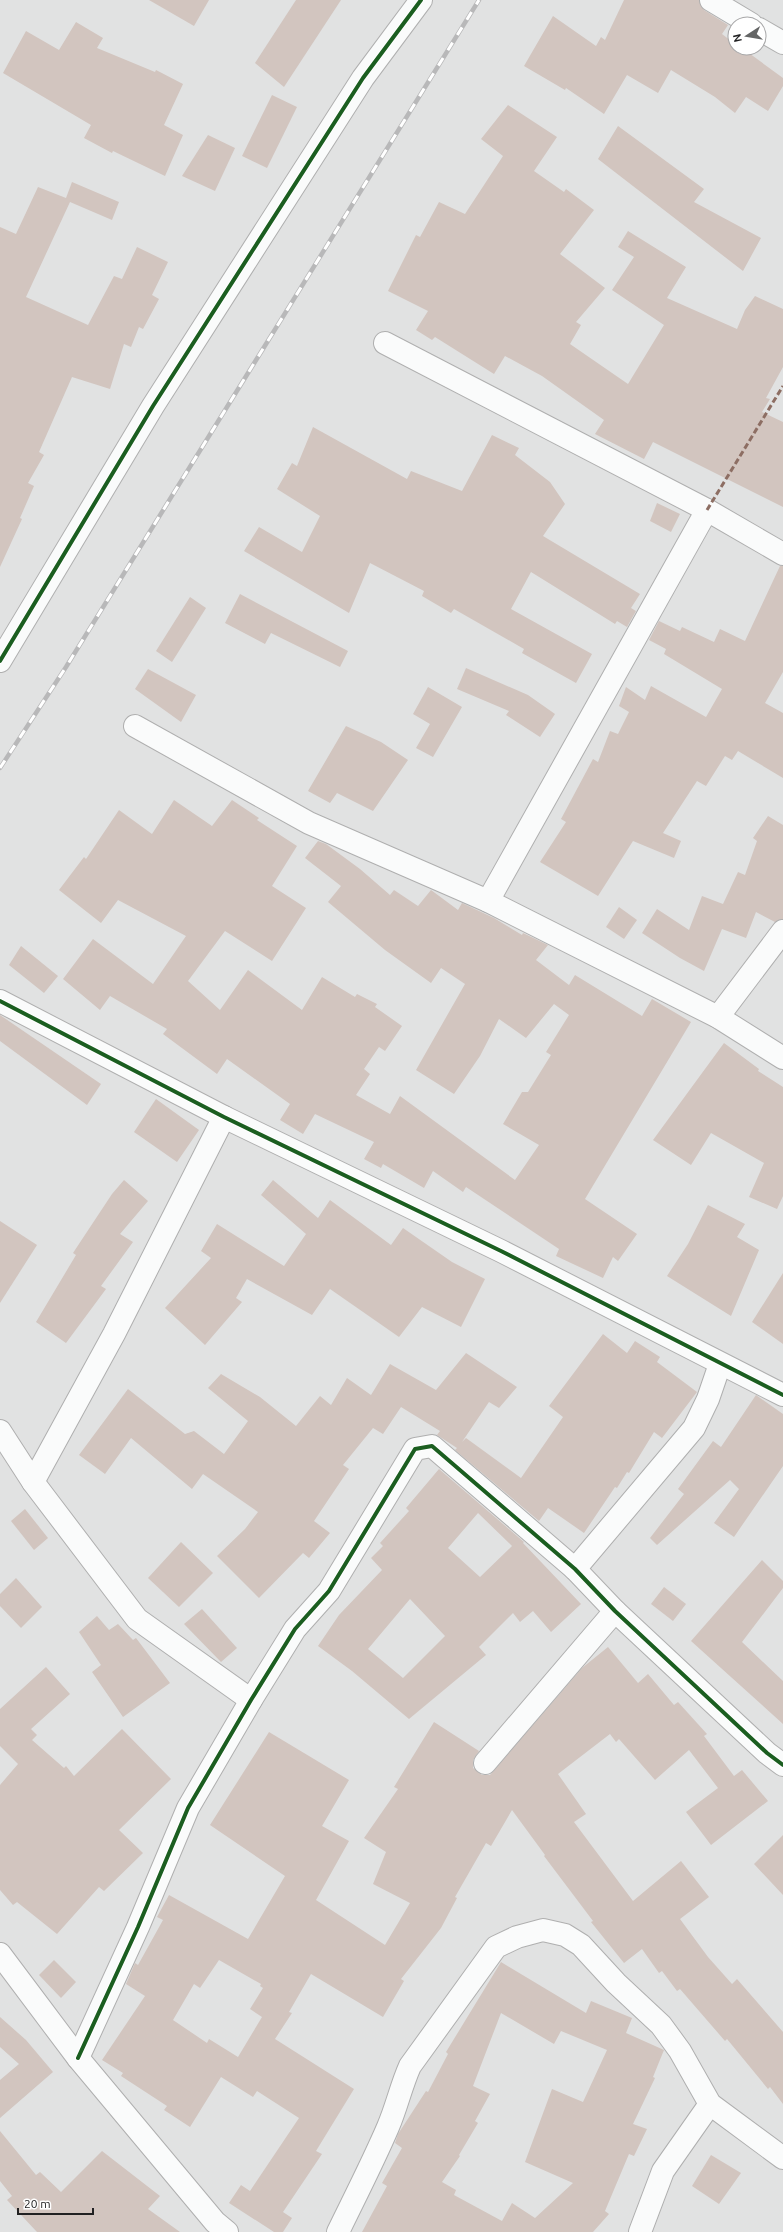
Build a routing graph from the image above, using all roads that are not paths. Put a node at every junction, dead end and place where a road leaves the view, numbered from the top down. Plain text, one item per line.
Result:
1 (422, 0) edge
2 (711, 0) edge
3 (738, 16) edge
4 (767, 34) edge
5 (783, 43) edge
6 (384, 343) dead end
7 (708, 510) junction
8 (783, 554) edge
9 (0, 661) edge
10 (135, 726) dead end
11 (488, 901) junction
12 (783, 931) edge
13 (0, 1001) edge
14 (718, 1017) junction
15 (783, 1058) edge
16 (224, 1117) junction
17 (720, 1364) junction
18 (783, 1395) edge
19 (0, 1432) edge
20 (33, 1482) junction
21 (575, 1569) junction
22 (615, 1611) junction
23 (250, 1700) junction
24 (485, 1763) dead end
25 (783, 1765) edge
26 (0, 1954) edge
27 (78, 2058) junction
28 (710, 2104) junction
29 (783, 2158) edge
30 (227, 2232) edge
31 (338, 2232) edge
32 (640, 2232) edge

1 - 9 street
2 - 3 street
4 - 5 street
6 - 7 street
7 - 8 street
7 - 11 street
10 - 11 street
11 - 14 street
12 - 14 street
13 - 16 street
14 - 15 street
16 - 17 street
16 - 20 street
17 - 18 street
17 - 21 street
19 - 20 street
20 - 23 street
21 - 22 street
21 - 23 street
22 - 24 street
22 - 25 street
23 - 27 street
26 - 27 street
27 - 30 street
28 - 29 street
28 - 31 street
28 - 32 street

